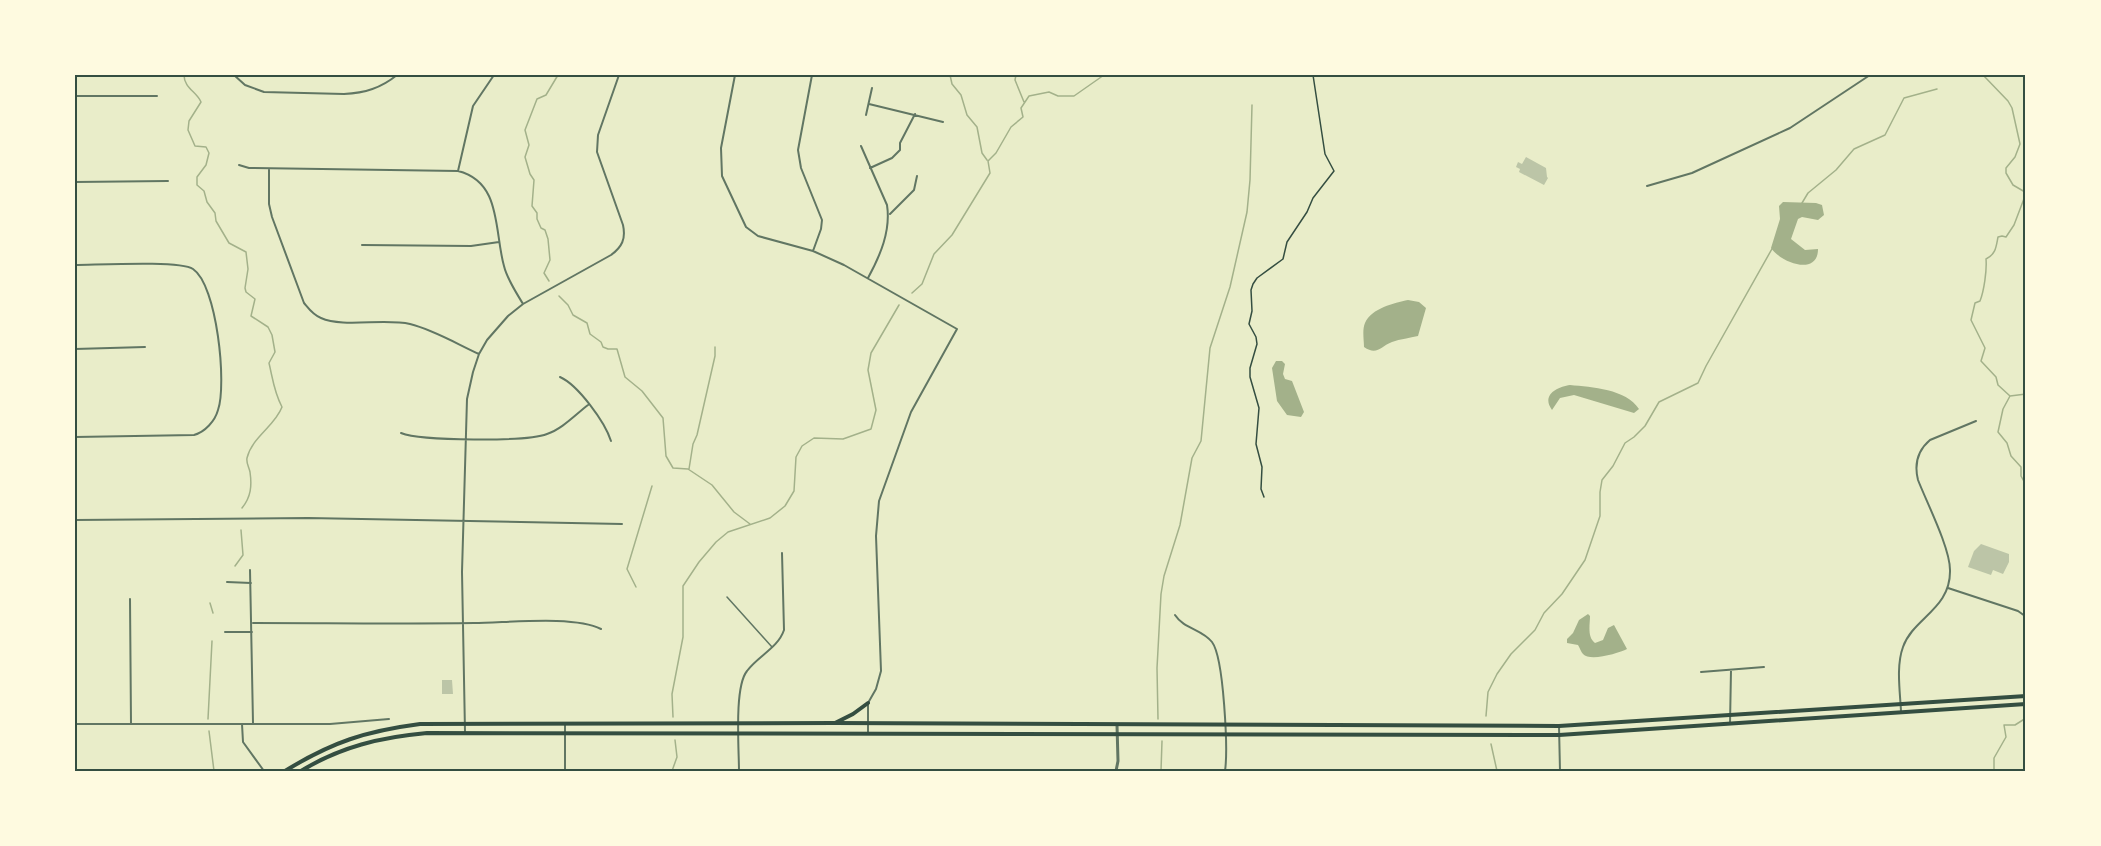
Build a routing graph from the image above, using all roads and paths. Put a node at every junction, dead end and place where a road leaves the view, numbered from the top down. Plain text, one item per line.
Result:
1 (234, 75) edge
2 (397, 75) edge
3 (494, 75) edge
4 (619, 75) edge
5 (735, 75) edge
6 (812, 75) edge
7 (1313, 75) edge
8 (1870, 75) edge
9 (872, 88) dead end
10 (75, 96) edge
11 (157, 96) dead end
12 (869, 104) junction
13 (915, 114) junction
14 (866, 115) dead end
15 (943, 122) dead end
16 (861, 146) dead end
17 (239, 165) dead end
18 (269, 168) junction
19 (870, 168) junction
20 (458, 171) junction
21 (917, 176) dead end
22 (168, 181) dead end
23 (75, 182) edge
24 (1647, 186) dead end
25 (889, 215) junction
26 (499, 242) junction
27 (362, 245) dead end
28 (813, 251) junction
29 (75, 265) edge
30 (868, 278) junction
31 (523, 304) junction
32 (145, 347) dead end
33 (75, 349) edge
34 (479, 354) junction
35 (560, 377) dead end
36 (588, 405) junction
37 (1976, 421) dead end
38 (401, 433) dead end
39 (75, 437) edge
40 (467, 438) junction
41 (611, 441) dead end
42 (1264, 496) dead end
43 (75, 520) edge
44 (464, 520) junction
45 (622, 524) dead end
46 (782, 553) dead end
47 (250, 570) dead end
48 (227, 582) dead end
49 (251, 583) junction
50 (1948, 588) junction
51 (728, 597) dead end
52 (130, 599) dead end
53 (1175, 615) dead end
54 (2025, 616) edge
55 (253, 622) junction
56 (463, 623) junction
57 (601, 628) dead end
58 (225, 632) dead end
59 (253, 632) junction
60 (772, 647) junction
61 (1764, 667) dead end
62 (1731, 670) junction
63 (1701, 672) dead end
64 (2026, 696) edge
65 (868, 703) junction
66 (1901, 704) junction
67 (2026, 704) edge
68 (1901, 713) junction
69 (1730, 716) junction
70 (388, 719) dead end
71 (242, 723) junction
72 (253, 723) junction
73 (834, 723) junction
74 (75, 724) edge
75 (131, 724) junction
76 (465, 724) junction
77 (565, 724) junction
78 (738, 724) junction
79 (868, 724) junction
80 (1730, 724) junction
81 (1117, 725) junction
82 (1224, 726) junction
83 (1559, 726) junction
84 (465, 732) junction
85 (565, 733) junction
86 (738, 733) junction
87 (868, 733) junction
88 (1225, 734) junction
89 (1117, 735) junction
90 (1559, 735) junction
91 (2026, 759) edge
92 (264, 771) edge
93 (285, 771) edge
94 (301, 771) edge
95 (565, 771) edge
96 (739, 771) edge
97 (1116, 771) edge
98 (1225, 771) edge
99 (1560, 771) edge
100 (2024, 771) edge

1 - 2 street
3 - 20 street
4 - 31 street
5 - 28 street
6 - 28 street
7 - 42 path
8 - 24 street
9 - 12 street
10 - 11 street
12 - 13 street
12 - 14 street
13 - 15 street
13 - 19 street
16 - 19 street
17 - 18 street
18 - 20 street
18 - 34 street
19 - 25 street
20 - 26 street
21 - 25 street
22 - 23 street
25 - 30 street
26 - 27 street
26 - 31 street
28 - 30 street
29 - 39 street
30 - 65 street
31 - 34 street
32 - 33 street
34 - 40 street
35 - 36 street
36 - 40 street
36 - 41 street
37 - 50 street
38 - 40 street
40 - 44 street
43 - 44 street
44 - 45 street
44 - 56 street
46 - 60 street
47 - 49 street
48 - 49 street
49 - 55 street
50 - 54 street
50 - 66 street
51 - 60 lane
52 - 75 street
53 - 82 street
55 - 56 street
55 - 59 street
56 - 57 street
56 - 76 street
58 - 59 street
59 - 72 street
60 - 78 street
61 - 62 street
62 - 63 street
62 - 69 street
64 - 66 main road
65 - 73 main road
65 - 79 street
66 - 68 street
66 - 69 main road
67 - 68 main road
68 - 80 main road
69 - 80 street
69 - 83 main road
70 - 72 street
71 - 72 street
71 - 75 street
71 - 92 street
73 - 78 main road
73 - 79 main road
74 - 75 street
76 - 77 main road
76 - 84 street
76 - 93 main road
77 - 78 main road
77 - 85 street
78 - 86 street
79 - 81 main road
79 - 87 street
80 - 90 main road
81 - 82 main road
81 - 89 street
82 - 83 main road
82 - 88 street
83 - 90 street
84 - 85 main road
84 - 94 main road
85 - 86 main road
85 - 95 street
86 - 87 main road
86 - 96 street
87 - 89 main road
88 - 89 main road
88 - 90 main road
88 - 98 street
89 - 97 street
90 - 99 street
91 - 100 street

